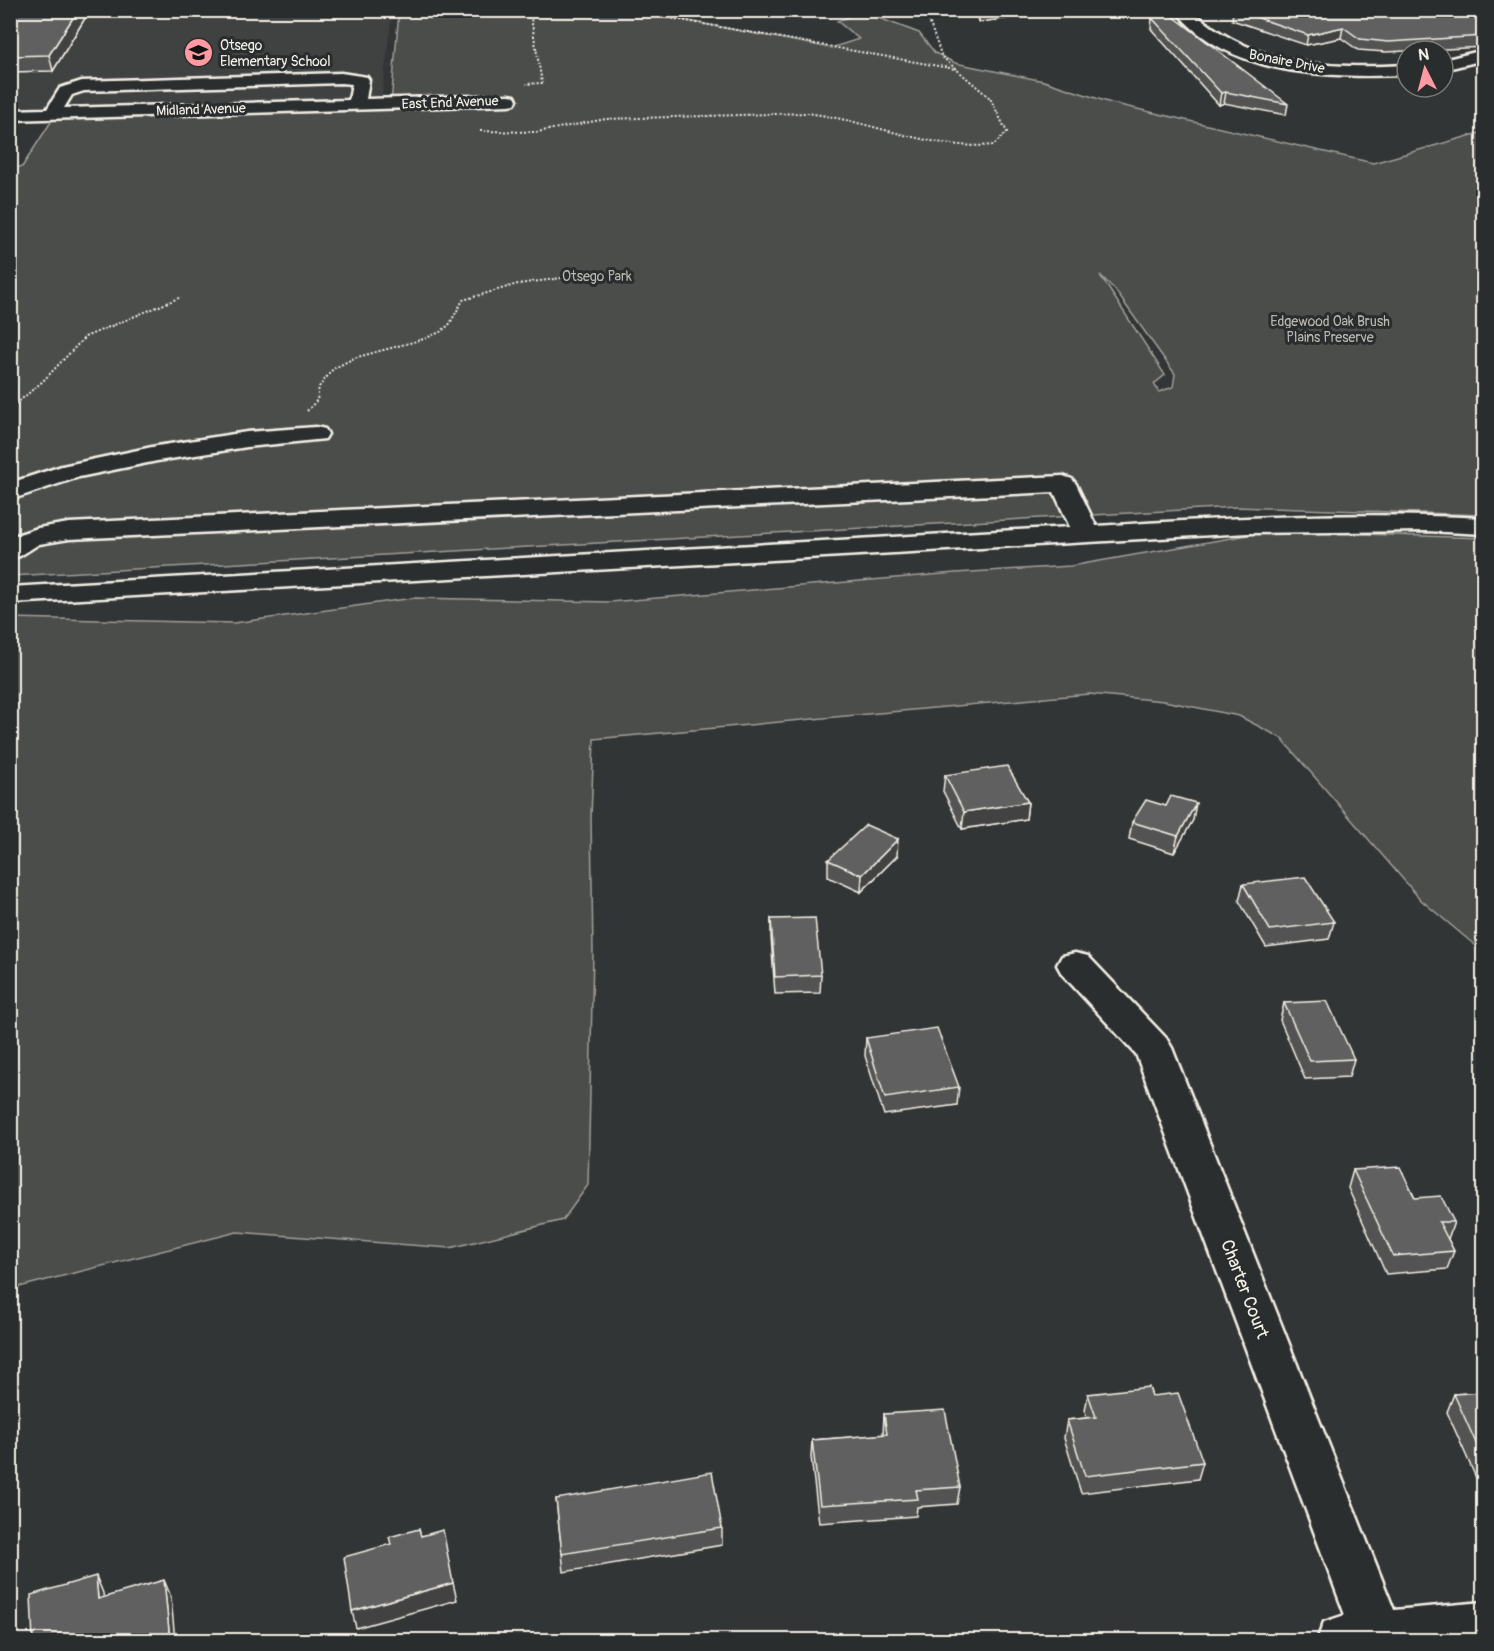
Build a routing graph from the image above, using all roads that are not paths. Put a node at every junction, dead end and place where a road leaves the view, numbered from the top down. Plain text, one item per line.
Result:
1 (1182, 10) edge
2 (1484, 55) edge
3 (1455, 62) edge
4 (1395, 70) edge
5 (42, 96) dead end
6 (63, 96) junction
7 (509, 100) dead end
8 (391, 104) joint
9 (357, 105) junction
10 (52, 114) junction
11 (10, 115) edge
12 (316, 434) dead end
13 (10, 492) edge
14 (1484, 526) edge
15 (1088, 534) junction
16 (10, 550) edge
17 (10, 595) edge
18 (1075, 965) dead end
19 (1484, 1626) edge
20 (1367, 1639) edge

1 - 4 street, Bonaire Drive
2 - 3 street
5 - 6 street
6 - 9 street
6 - 10 street
7 - 8 street, East End Avenue
8 - 9 street, Midland Avenue
9 - 10 street, Midland Avenue
10 - 11 street, Midland Avenue
12 - 13 street
14 - 15 street
15 - 16 street
15 - 17 street
18 - 20 street, Charter Court
19 - 20 street

